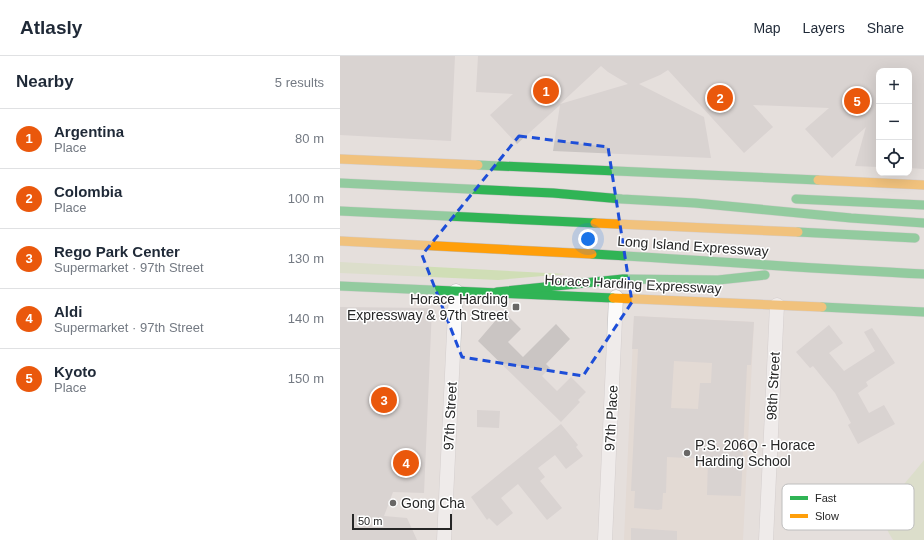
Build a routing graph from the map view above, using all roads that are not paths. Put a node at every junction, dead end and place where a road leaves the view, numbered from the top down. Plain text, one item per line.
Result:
1 (340, 159) edge
2 (340, 183) edge
3 (924, 185) edge
4 (553, 193) junction
5 (719, 196) dead end
6 (787, 199) dead end
7 (924, 205) edge
8 (340, 211) edge
9 (924, 223) edge
10 (924, 238) edge
11 (340, 241) edge
12 (817, 269) junction
13 (924, 274) edge
14 (340, 286) edge
15 (456, 291) junction
16 (497, 292) junction
17 (616, 297) junction
18 (776, 305) junction
19 (924, 312) edge
20 (444, 540) edge
21 (605, 540) edge
22 (766, 540) edge

1 - 3 main road
2 - 4 main road
4 - 5 main road
4 - 9 main road
6 - 7 main road
8 - 10 main road, Long Island Expressway
11 - 12 main road, Long Island Expressway
12 - 13 main road, Long Island Expressway
12 - 16 main road
14 - 15 main road, Horace Harding Expressway
15 - 16 main road, Horace Harding Expressway
15 - 20 street, 97th Street
16 - 17 main road, Horace Harding Expressway
17 - 18 main road, Horace Harding Expressway
17 - 21 street, 97th Place
18 - 19 main road, Horace Harding Expressway
18 - 22 street, 98th Street

